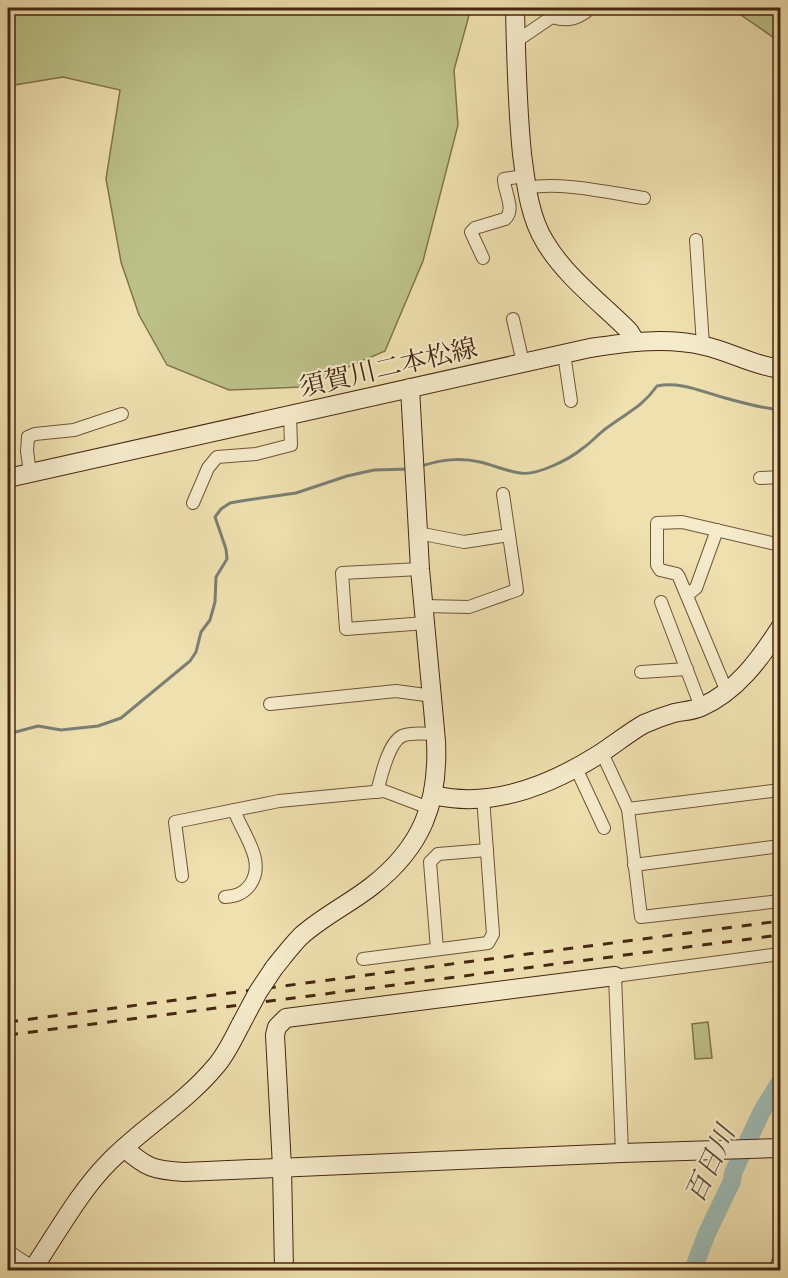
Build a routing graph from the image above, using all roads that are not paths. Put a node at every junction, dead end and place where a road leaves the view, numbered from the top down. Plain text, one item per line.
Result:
1 (515, 8) edge
2 (565, 8) edge
3 (591, 8) edge
4 (775, 8) edge
5 (780, 10) edge
6 (552, 17) junction
7 (516, 42) junction
8 (526, 182) junction
9 (644, 198) dead end
10 (696, 240) dead end
11 (483, 258) dead end
12 (513, 320) dead end
13 (635, 341) junction
14 (703, 345) junction
15 (564, 354) junction
16 (523, 363) junction
17 (780, 369) edge
18 (410, 388) junction
19 (571, 401) dead end
20 (122, 414) dead end
21 (290, 415) junction
22 (30, 473) junction
23 (780, 477) edge
24 (8, 478) edge
25 (760, 478) dead end
26 (502, 494) dead end
27 (193, 503) dead end
28 (717, 530) junction
29 (418, 533) junction
30 (508, 535) junction
31 (780, 545) edge
32 (420, 569) junction
33 (687, 595) junction
34 (660, 602) dead end
35 (425, 615) junction
36 (780, 628) edge
37 (687, 669) junction
38 (641, 672) dead end
39 (727, 692) junction
40 (433, 696) junction
41 (270, 704) dead end
42 (701, 707) junction
43 (436, 734) junction
44 (602, 753) junction
45 (576, 768) junction
46 (780, 790) edge
47 (377, 792) junction
48 (483, 797) junction
49 (432, 801) junction
50 (628, 809) junction
51 (234, 810) junction
52 (604, 828) dead end
53 (780, 846) edge
54 (487, 850) junction
55 (634, 865) junction
56 (182, 876) dead end
57 (225, 897) dead end
58 (780, 901) edge
59 (437, 949) junction
60 (780, 954) edge
61 (363, 959) dead end
62 (615, 976) junction
63 (124, 1148) junction
64 (780, 1148) edge
65 (622, 1153) junction
66 (282, 1167) junction
67 (8, 1251) edge
68 (780, 1257) edge
69 (33, 1269) edge
70 (284, 1270) edge
71 (775, 1270) edge

1 - 7 street
2 - 6 street
3 - 6 street
4 - 5 lane
6 - 7 street
7 - 8 street
8 - 9 street
8 - 11 street
8 - 13 street
10 - 14 street
12 - 16 street
13 - 14 street, 須賀川二本松線
13 - 15 street, 須賀川二本松線
14 - 17 street, 須賀川二本松線
15 - 16 street, 須賀川二本松線
15 - 19 street
16 - 18 street, 須賀川二本松線
18 - 21 street, 須賀川二本松線
18 - 29 street
20 - 22 street
21 - 22 street, 須賀川二本松線
21 - 27 street
22 - 24 street, 須賀川二本松線
23 - 25 street
26 - 30 street
28 - 31 street
28 - 33 street
28 - 33 street
29 - 30 street
29 - 32 street
30 - 35 street
32 - 35 street
32 - 35 street
33 - 39 street
34 - 37 street
35 - 40 street
36 - 39 street
37 - 38 street
37 - 42 street
39 - 42 street
40 - 41 street
40 - 43 street
42 - 44 street
43 - 47 street
43 - 49 street
44 - 45 street
44 - 50 street
45 - 48 street
45 - 52 street
46 - 50 street
47 - 49 street
47 - 51 street
48 - 49 street
48 - 54 street
49 - 63 street, bridge
50 - 55 street
51 - 56 street
51 - 57 street
53 - 55 street
54 - 59 street
54 - 59 street
55 - 58 street
59 - 61 street
60 - 62 street
62 - 65 street
62 - 66 street
63 - 66 street
63 - 69 street
64 - 65 street
65 - 66 street
66 - 70 street
67 - 69 street
68 - 71 street

